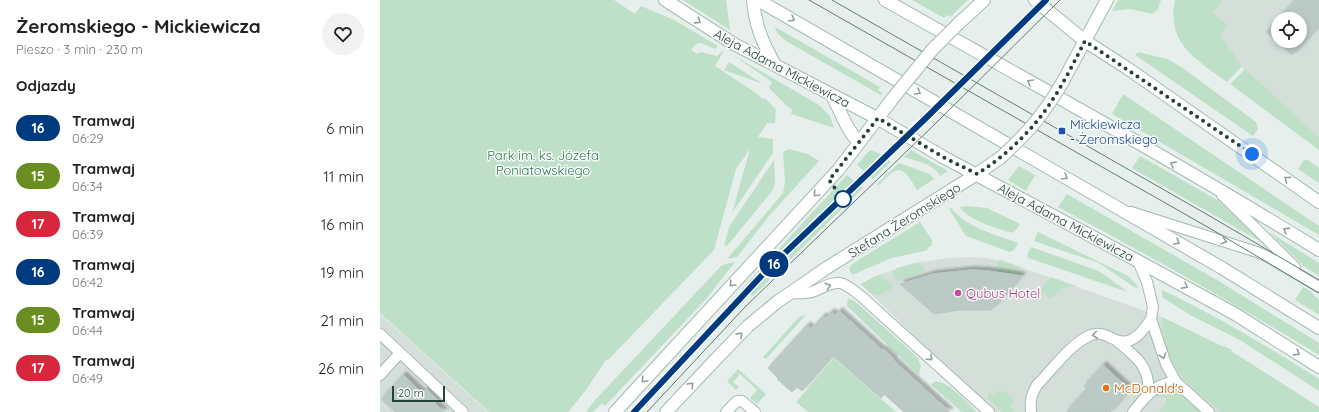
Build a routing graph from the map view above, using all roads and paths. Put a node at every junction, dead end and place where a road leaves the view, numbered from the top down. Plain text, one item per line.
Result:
1 (665, 0) edge
2 (753, 0) edge
3 (758, 0) edge
4 (885, 0) edge
5 (984, 0) edge
6 (1035, 0) edge
7 (1107, 0) edge
8 (1085, 41) junction
9 (774, 65) junction
10 (831, 94) junction
11 (878, 118) junction
12 (859, 142) junction
13 (977, 174) junction
14 (1215, 188) junction
15 (1319, 202) edge
16 (1120, 208) junction
17 (1319, 250) edge
18 (1138, 261) junction
19 (1306, 279) junction
20 (1319, 287) edge
21 (1319, 291) edge
22 (790, 292) junction
23 (1151, 319) junction
24 (1319, 328) edge
25 (380, 334) edge
26 (1118, 342) junction
27 (400, 353) junction
28 (1319, 367) edge
29 (380, 375) edge
30 (1176, 382) junction
31 (1148, 395) junction
32 (463, 412) edge
33 (615, 412) edge
34 (666, 412) edge
35 (726, 412) edge
36 (756, 412) edge
37 (989, 412) edge
38 (1031, 412) edge
39 (1133, 412) edge
40 (1210, 412) edge

1 -> 9 main road, Aleja Adama Mickiewicza
2 - 9 main road
3 -> 16 main road
14 -> 4 main road
5 - 11 main road, bridge
6 - 8 main road
7 - 8 main road, Stefana Żeromskiego
8 - 13 main road, Stefana Żeromskiego, bridge
15 -> 8 main road
9 - 10 main road, Aleja Adama Mickiewicza
10 - 11 main road, Aleja Adama Mickiewicza
10 - 12 main road
11 - 12 main road
11 - 13 main road, Aleja Adama Mickiewicza
12 -> 33 main road
13 - 18 main road, Aleja Adama Mickiewicza
13 - 22 main road, Stefana Żeromskiego
17 -> 14 main road
14 - 19 lane
16 -> 19 lane
16 -> 24 main road
18 - 23 lane
18 -> 28 main road, Aleja Adama Mickiewicza
19 - 20 lane
19 - 21 lane
34 -> 22 main road, Stefana Żeromskiego
22 -> 37 lane
23 - 26 lane
23 -> 30 lane
25 - 27 lane
26 - 31 lane
26 -> 38 lane
27 - 29 lane
27 - 32 lane
30 - 31 lane
30 - 40 lane
31 - 39 lane
35 - 36 lane

